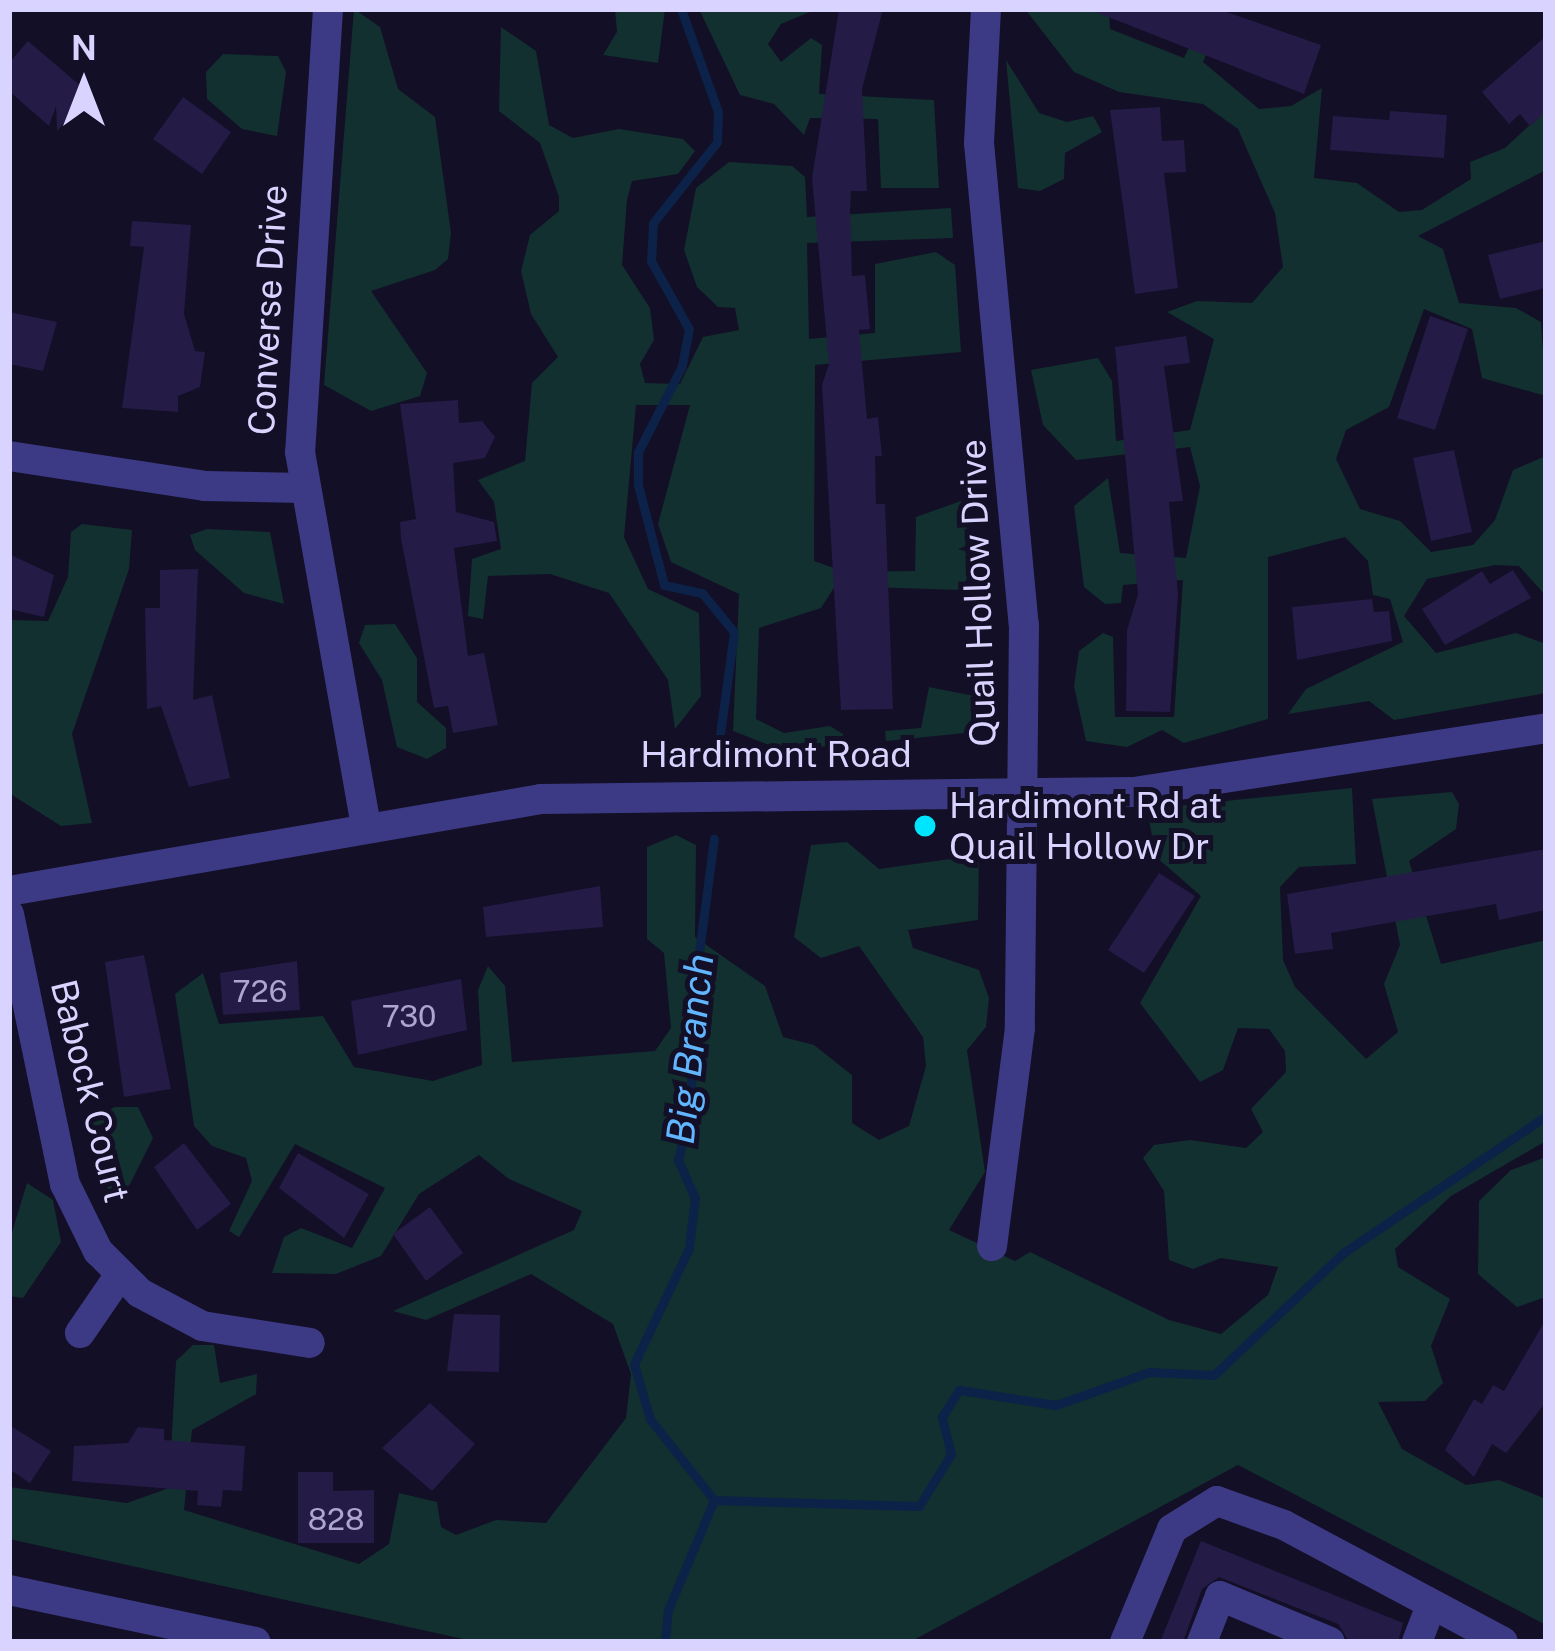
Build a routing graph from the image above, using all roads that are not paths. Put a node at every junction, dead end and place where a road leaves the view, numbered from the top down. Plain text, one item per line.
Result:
1 (328, 9) edge
2 (986, 9) edge
3 (9, 456) edge
4 (304, 488) junction
5 (1546, 728) edge
6 (1023, 793) junction
7 (367, 826) junction
8 (9, 891) edge
9 (9, 914) edge
10 (992, 1246) dead end
11 (119, 1276) junction
12 (80, 1333) dead end
13 (310, 1343) dead end
14 (9, 1590) edge
15 (1431, 1606) junction
16 (256, 1642) edge
17 (1125, 1642) edge
18 (1202, 1642) edge
19 (1330, 1642) edge
20 (1417, 1642) edge
21 (1503, 1642) edge

1 - 4 street, Converse Drive
2 - 6 street, Quail Hollow Drive
3 - 4 street
4 - 7 street, Converse Drive
5 - 6 street, Hardimont Road
6 - 7 street, Hardimont Road
6 - 10 street, Quail Hollow Drive
7 - 8 street, Hardimont Road
9 - 11 street, Babock Court
11 - 12 street
11 - 13 street, Babock Court
14 - 16 street
15 - 17 street
15 - 20 street
15 - 21 street
18 - 19 street

